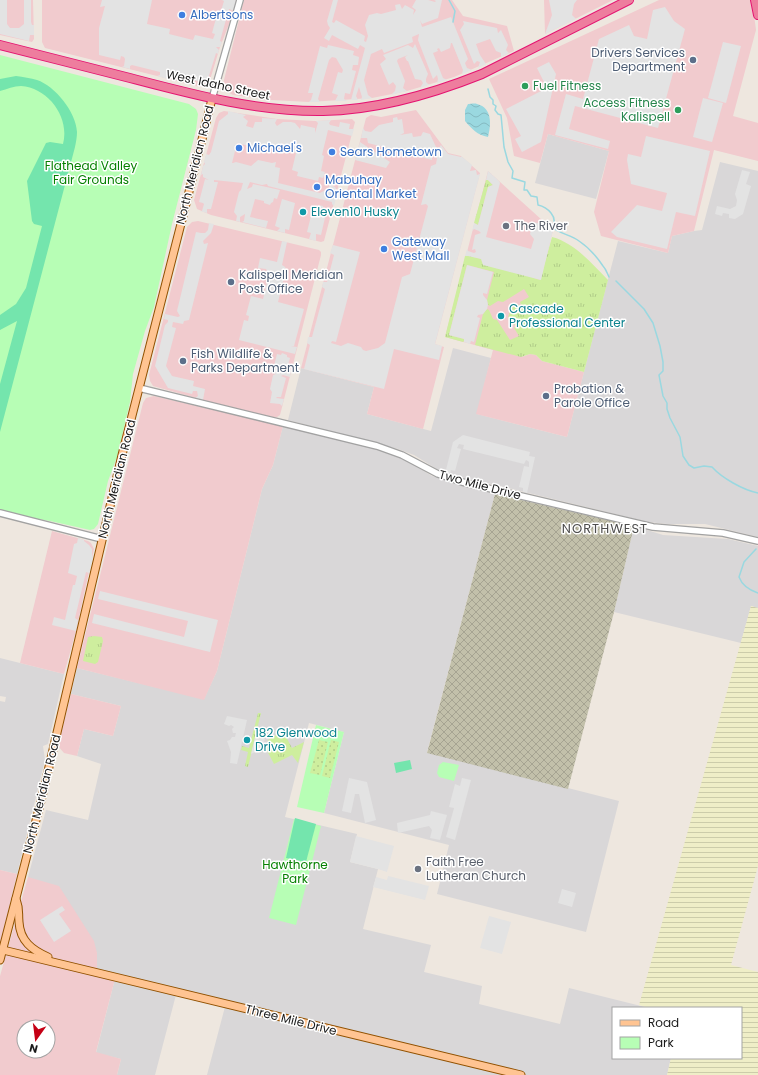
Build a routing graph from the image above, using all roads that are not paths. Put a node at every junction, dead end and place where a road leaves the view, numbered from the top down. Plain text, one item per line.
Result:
1 (240, 0) edge
2 (629, 0) edge
3 (755, 0) edge
4 (758, 15) edge
5 (0, 45) edge
6 (212, 98) junction
7 (139, 388) junction
8 (0, 513) edge
9 (102, 539) junction
10 (758, 541) edge
11 (16, 899) junction
12 (3, 950) junction
13 (0, 960) edge
14 (61, 964) junction
15 (521, 1075) edge

1 - 6 street, North Meridian Road
2 - 6 highway, West Idaho Street
3 - 4 highway
5 - 6 highway, West Idaho Street
6 - 7 main road, North Meridian Road
7 - 9 main road, North Meridian Road
7 - 10 street, Two Mile Drive
8 - 9 street
9 - 11 main road, North Meridian Road
11 - 12 main road, North Meridian Road
11 - 14 main road, Three Mile Drive
12 - 13 main road, North Meridian Road
12 - 14 main road, Three Mile Drive
14 - 15 main road, Three Mile Drive

